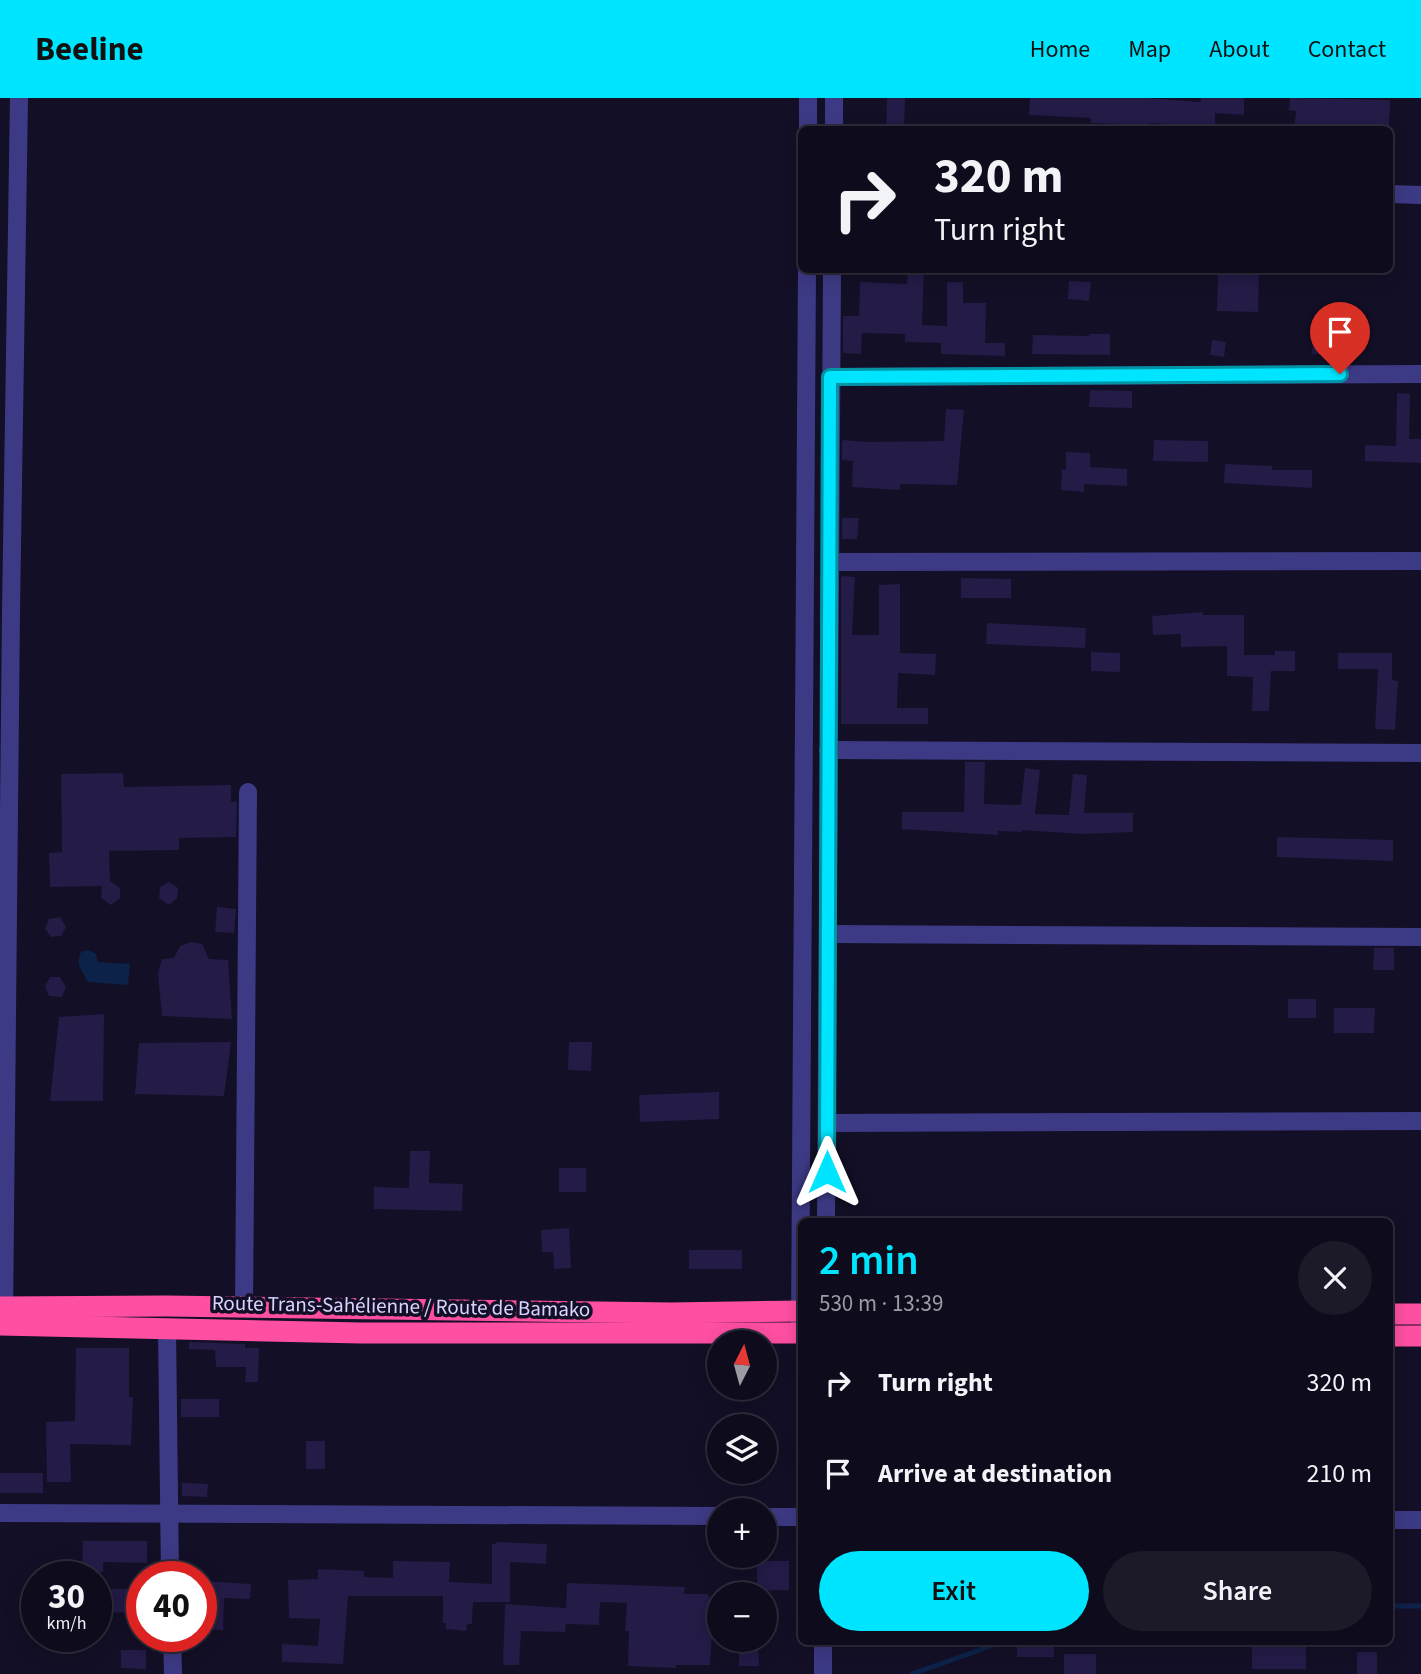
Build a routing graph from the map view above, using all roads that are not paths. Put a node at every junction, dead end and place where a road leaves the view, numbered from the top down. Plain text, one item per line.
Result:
1 (19, 98) edge
2 (808, 98) edge
3 (834, 98) edge
4 (808, 126) edge
5 (834, 126) edge
6 (1393, 194) edge
7 (1421, 195) edge
8 (807, 273) edge
9 (832, 273) edge
10 (1421, 374) edge
11 (830, 377) junction
12 (1421, 561) edge
13 (830, 562) junction
14 (5, 611) edge
15 (828, 750) junction
16 (1421, 753) edge
17 (248, 792) dead end
18 (5, 857) edge
19 (828, 934) junction
20 (1421, 937) edge
21 (1421, 1121) edge
22 (827, 1123) junction
23 (802, 1218) edge
24 (827, 1218) edge
25 (244, 1308) junction
26 (1393, 1314) edge
27 (1421, 1314) edge
28 (2, 1316) edge
29 (798, 1322) edge
30 (798, 1322) edge
31 (167, 1328) junction
32 (1393, 1336) edge
33 (1421, 1336) edge
34 (168, 1512) junction
35 (0, 1513) edge
36 (707, 1516) edge
37 (777, 1517) edge
38 (798, 1517) edge
39 (1393, 1520) edge
40 (1421, 1520) edge
41 (170, 1561) edge
42 (823, 1645) edge
43 (172, 1652) edge
44 (173, 1674) edge
45 (823, 1674) edge

1 - 14 street
2 - 4 street
3 - 5 street
6 - 7 street
8 - 23 street
9 - 11 street
10 - 11 street
11 - 13 street
12 - 13 street
13 - 15 street
14 - 18 street
15 - 16 street
15 - 19 street
17 - 25 street
18 - 28 street
19 - 20 street
19 - 22 street
21 - 22 street
22 - 24 street
25 - 28 highway, Route Trans-Sahélienne / Route de Bamako
25 - 29 highway, Route Trans-Sahélienne / Route de Bamako
26 - 27 highway
28 - 31 highway, Route Trans-Sahélienne / Route de Bamako
30 - 31 highway, Route Trans-Sahélienne / Route de Bamako
31 - 34 street
32 - 33 highway
34 - 35 street
34 - 36 street
34 - 41 street
37 - 38 street
39 - 40 street
42 - 45 street
43 - 44 street

